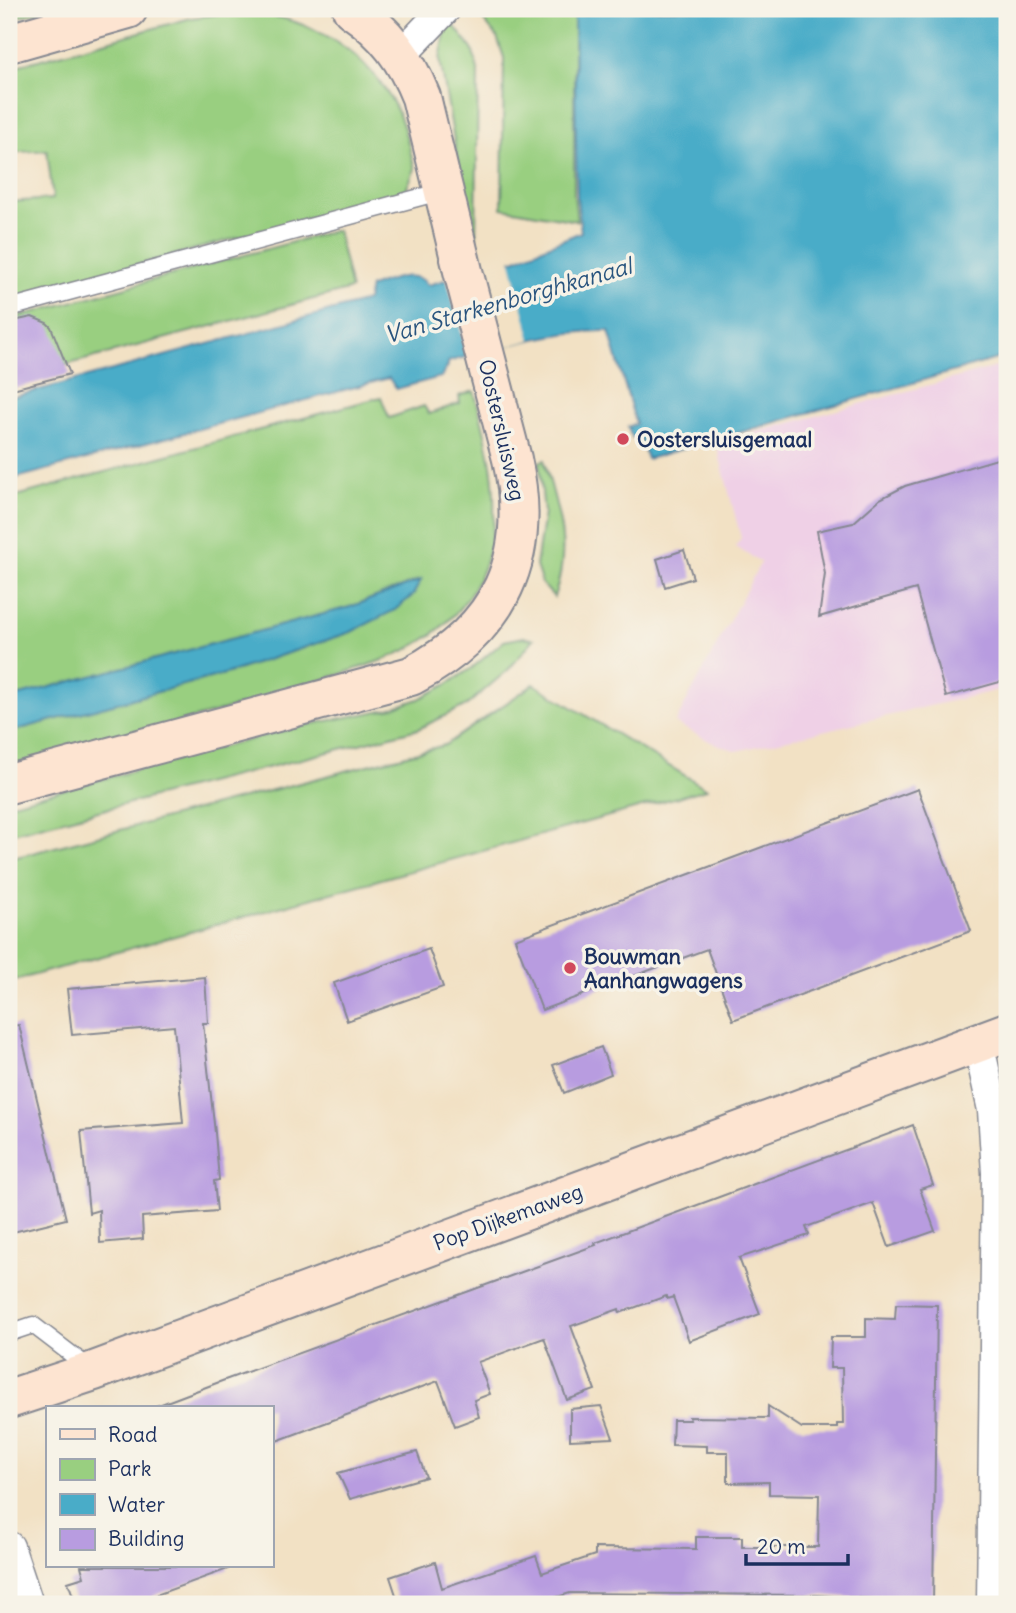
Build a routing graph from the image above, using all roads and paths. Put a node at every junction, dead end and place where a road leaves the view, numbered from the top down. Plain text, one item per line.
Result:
1 (128, 9) edge
2 (445, 9) edge
3 (360, 11) edge
4 (9, 43) edge
5 (401, 55) junction
6 (443, 191) junction
7 (9, 308) edge
8 (9, 784) edge
9 (993, 1037) edge
10 (9, 1333) edge
11 (94, 1371) junction
12 (9, 1399) edge
13 (9, 1547) edge
14 (28, 1604) edge
15 (992, 1604) edge

1 - 4 street
2 - 5 street
3 - 5 street, Oostersluisweg
5 - 6 street, Oostersluisweg
6 - 7 lane
6 - 8 street, Oostersluisweg
9 - 11 street, Pop Dijkemaweg
9 - 15 street
10 - 11 lane
11 - 12 street, Pop Dijkemaweg
13 - 14 street

